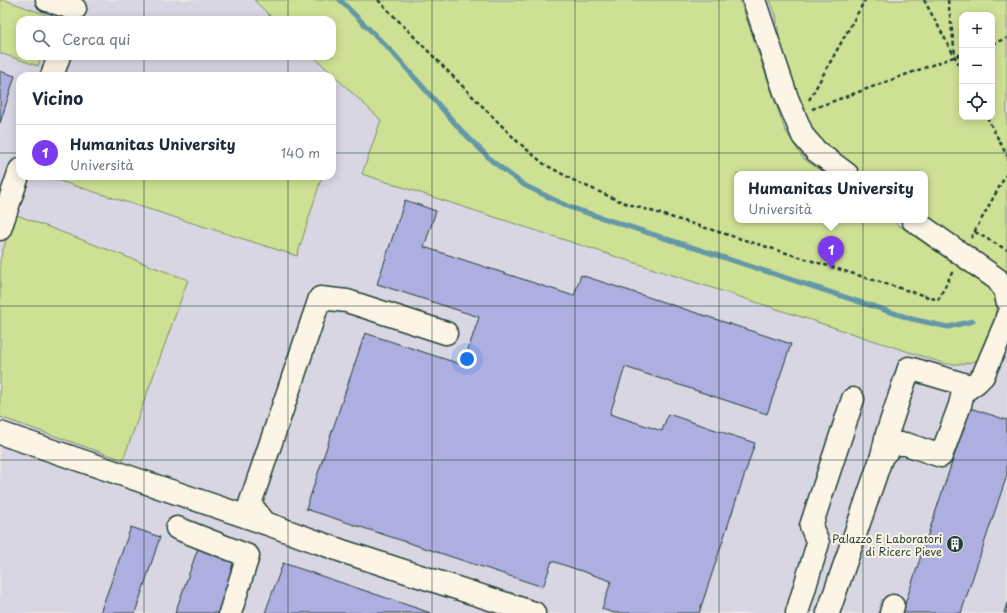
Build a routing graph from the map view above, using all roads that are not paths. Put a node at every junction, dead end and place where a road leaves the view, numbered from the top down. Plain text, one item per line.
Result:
1 (47, 0) edge
2 (754, 0) edge
3 (74, 10) edge
4 (58, 60) edge
5 (53, 72) edge
6 (843, 171) edge
7 (17, 180) edge
8 (917, 223) edge
9 (0, 229) edge
10 (1007, 300) edge
11 (1007, 316) edge
12 (446, 333) dead end
13 (970, 386) junction
14 (853, 399) dead end
15 (0, 433) edge
16 (882, 456) junction
17 (265, 523) junction
18 (177, 528) dead end
19 (230, 613) edge
20 (534, 613) edge
21 (797, 613) edge
22 (828, 613) edge

1 - 3 street
2 - 6 street
4 - 5 street
7 - 9 street
8 - 10 street
11 - 13 street
12 - 17 street
13 - 16 street
13 - 16 street
14 - 21 street
15 - 17 street
16 - 22 street
17 - 20 street
18 - 19 street

